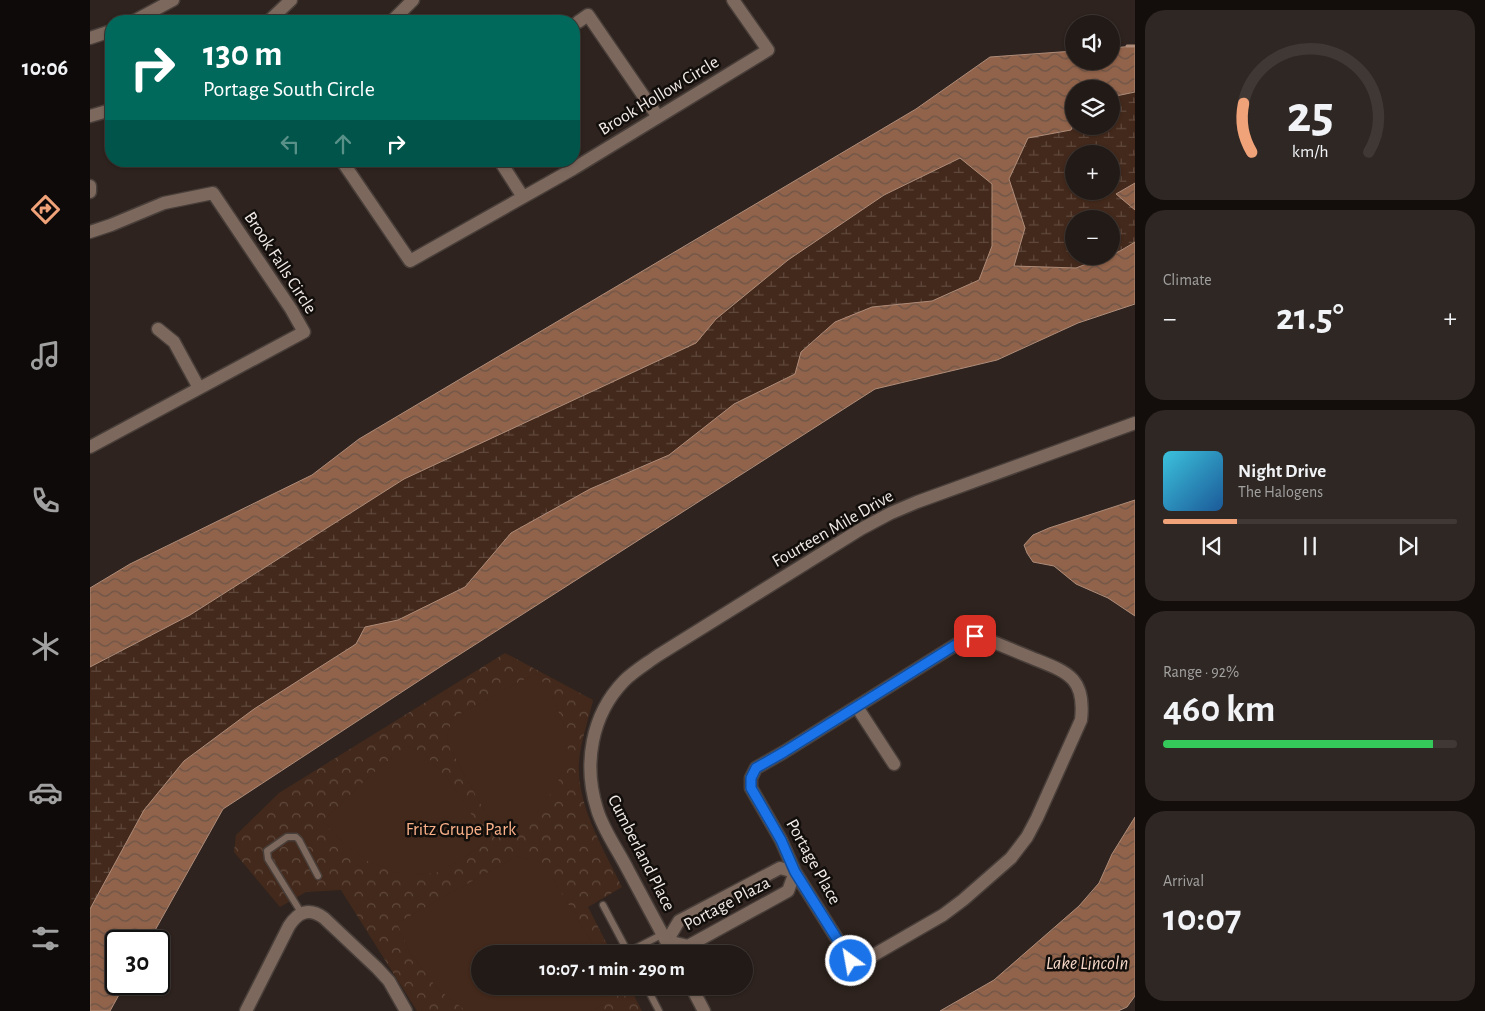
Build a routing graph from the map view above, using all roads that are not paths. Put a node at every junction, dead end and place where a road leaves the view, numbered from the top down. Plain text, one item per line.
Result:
1 (173, 0) edge
2 (291, 0) edge
3 (413, 0) edge
4 (733, 0) edge
5 (145, 15) edge
6 (275, 15) edge
7 (398, 15) edge
8 (580, 21) edge
9 (105, 33) edge
10 (90, 38) edge
11 (105, 112) edge
12 (90, 116) edge
13 (658, 117) junction
14 (580, 163) edge
15 (346, 167) edge
16 (504, 167) edge
17 (574, 167) edge
18 (90, 186) edge
19 (90, 192) edge
20 (523, 197) junction
21 (90, 232) edge
22 (158, 329) dead end
23 (199, 388) junction
24 (1135, 423) edge
25 (90, 447) edge
26 (606, 706) joint
27 (857, 706) junction
28 (894, 764) dead end
29 (795, 872) junction
30 (318, 876) dead end
31 (603, 905) dead end
32 (303, 913) junction
33 (625, 945) edge
34 (667, 945) edge
35 (669, 945) edge
36 (690, 945) edge
37 (651, 995) edge
38 (696, 995) edge
39 (246, 1011) edge
40 (406, 1011) edge
41 (660, 1011) edge
42 (704, 1011) edge

1 - 5 street
2 - 6 street
3 - 7 street
4 - 13 street, Brook Hollow Circle
8 - 13 street
9 - 10 street
11 - 12 street
13 - 14 street, Brook Hollow Circle
15 - 20 street, Brook Hollow Circle
16 - 20 street
17 - 20 street, Brook Hollow Circle
18 - 19 street
21 - 23 street, Brook Falls Circle
22 - 23 street
23 - 25 street, Brook Falls Circle
24 - 26 street, Fourteen Mile Drive
26 - 34 street, Cumberland Place
27 - 28 street
27 - 29 street, Portage Place
27 - 29 street, Portage Place
29 - 35 street, Portage Plaza
29 - 36 street, Portage Plaza
30 - 32 lane
31 - 33 lane
32 - 39 street
32 - 40 street
37 - 41 lane
38 - 42 street

